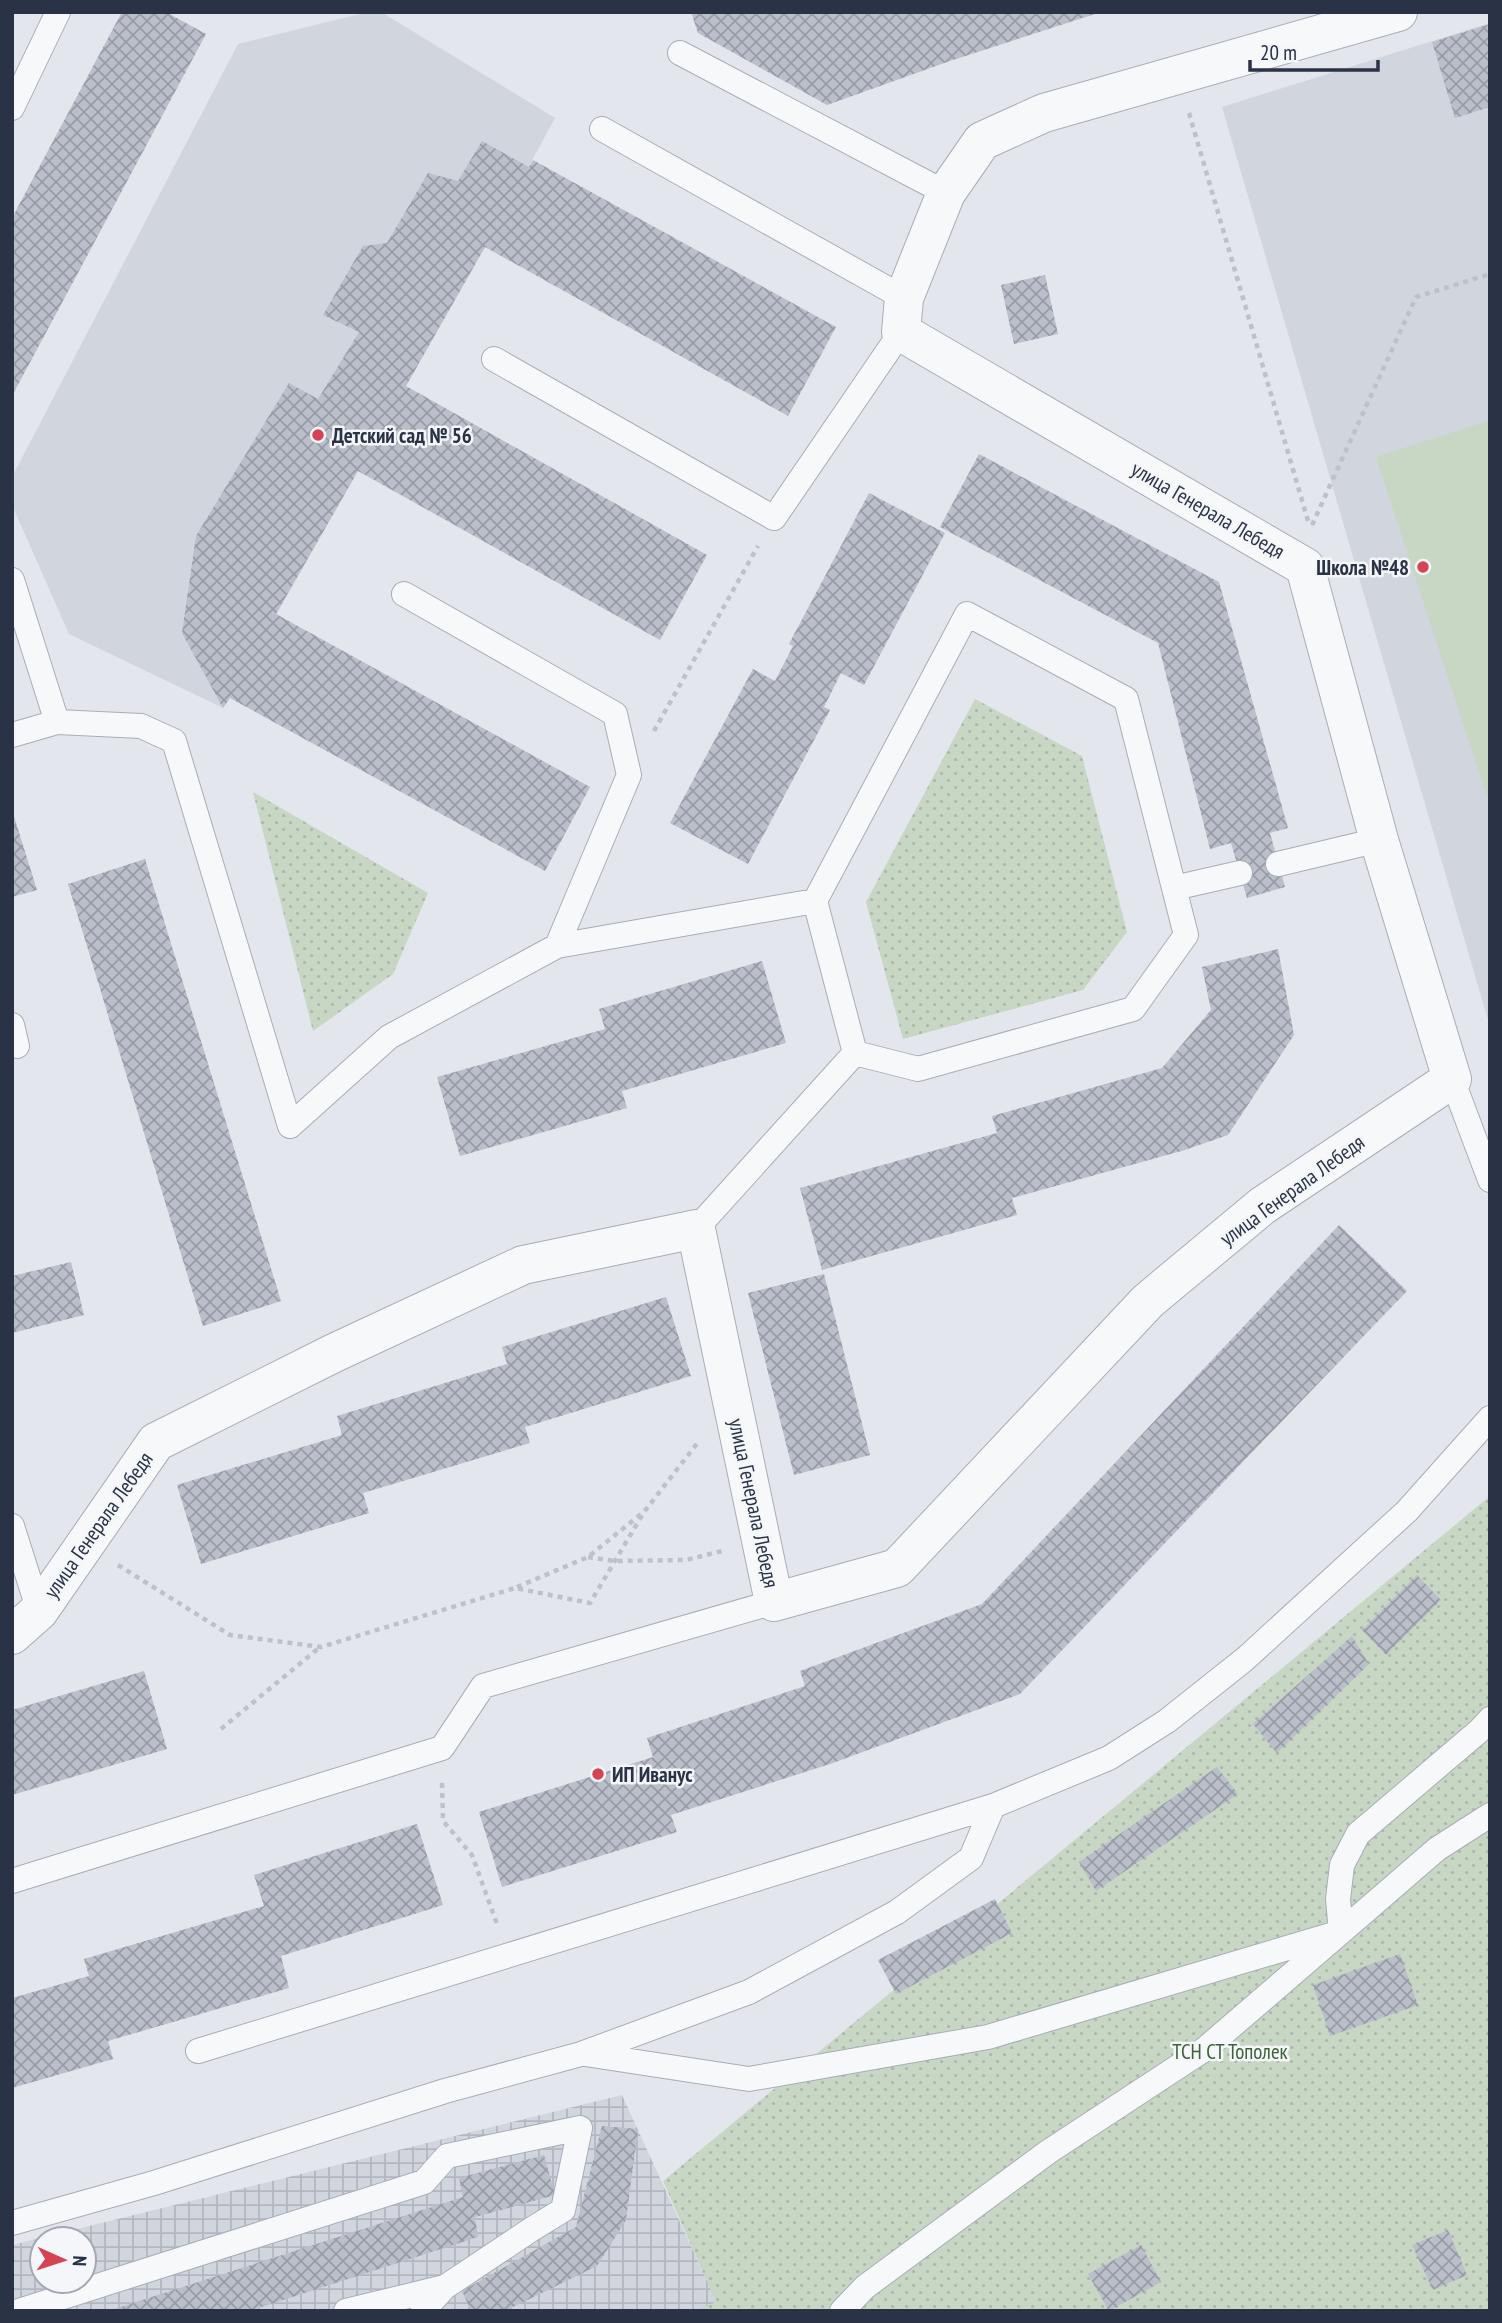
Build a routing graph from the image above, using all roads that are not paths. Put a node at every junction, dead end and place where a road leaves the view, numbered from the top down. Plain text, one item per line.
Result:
1 (58, 12) edge
2 (1398, 12) edge
3 (681, 53) dead end
4 (12, 108) edge
5 (602, 129) dead end
6 (946, 193) junction
7 (902, 315) junction
8 (494, 359) dead end
9 (12, 580) edge
10 (404, 594) dead end
11 (57, 722) junction
12 (12, 735) edge
13 (1380, 840) junction
14 (1278, 864) dead end
15 (1240, 873) dead end
16 (1174, 888) junction
17 (815, 901) junction
18 (557, 946) junction
19 (856, 1053) junction
20 (1452, 1079) junction
21 (1487, 1166) edge
22 (696, 1229) junction
23 (1490, 1418) edge
24 (12, 1526) edge
25 (775, 1602) junction
26 (25, 1623) edge
27 (1490, 1718) edge
28 (993, 1806) junction
29 (1490, 1815) edge
30 (12, 1881) edge
31 (1341, 1932) junction
32 (198, 2052) dead end
33 (580, 2054) junction
34 (12, 2223) edge
35 (445, 2287) junction
36 (19, 2311) edge
37 (346, 2311) edge
38 (423, 2311) edge
39 (842, 2311) edge

1 - 4 lane
2 - 6 street
3 - 6 lane
5 - 7 lane
6 - 7 street
7 - 8 lane
7 - 13 street, улица Генерала Лебедя
9 - 11 lane
10 - 18 lane
11 - 12 lane
11 - 18 lane
13 - 14 lane
13 - 20 street, улица Генерала Лебедя
15 - 16 lane
16 - 17 lane
16 - 19 lane
17 - 18 lane
17 - 19 lane
19 - 22 lane
20 - 21 lane
20 - 25 street, улица Генерала Лебедя
22 - 25 street, улица Генерала Лебедя
22 - 26 street, улица Генерала Лебедя
23 - 28 lane
24 - 26 lane
25 - 30 lane
27 - 31 lane
28 - 32 lane
28 - 33 lane
29 - 31 lane
31 - 33 lane
31 - 39 lane
33 - 34 lane
35 - 36 lane
35 - 37 lane
35 - 38 lane

